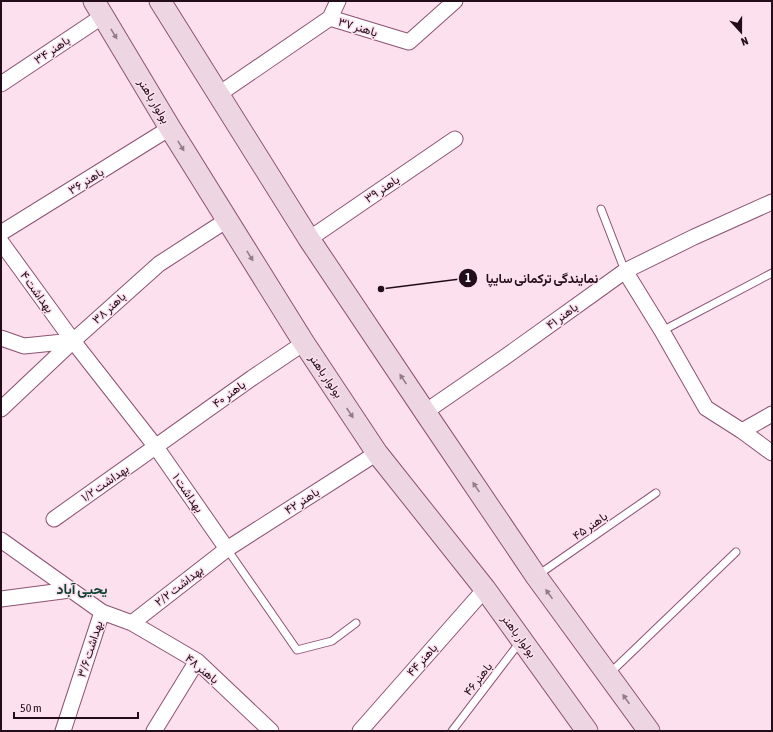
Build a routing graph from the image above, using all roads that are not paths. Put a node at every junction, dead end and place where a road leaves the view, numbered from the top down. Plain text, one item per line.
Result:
1 (160, 1) edge
2 (338, 1) edge
3 (455, 1) edge
4 (98, 9) edge
5 (330, 18) junction
6 (1, 84) edge
7 (219, 94) junction
8 (170, 128) junction
9 (455, 139) dead end
10 (772, 202) edge
11 (601, 209) dead end
12 (228, 220) junction
13 (1, 233) edge
14 (309, 239) junction
15 (1, 242) edge
16 (625, 271) junction
17 (772, 273) edge
18 (662, 331) junction
19 (1, 338) edge
20 (73, 341) junction
21 (304, 343) junction
22 (1, 409) edge
23 (425, 412) junction
24 (772, 414) edge
25 (742, 431) junction
26 (156, 447) junction
27 (377, 453) junction
28 (772, 453) edge
29 (656, 493) dead end
30 (54, 519) dead end
31 (1, 540) edge
32 (227, 549) junction
33 (736, 552) dead end
34 (536, 576) junction
35 (485, 589) junction
36 (70, 590) junction
37 (1, 599) edge
38 (102, 612) junction
39 (132, 623) junction
40 (356, 623) dead end
41 (522, 640) junction
42 (197, 661) junction
43 (608, 674) junction
44 (269, 730) edge
45 (63, 731) edge
46 (154, 731) edge
47 (360, 731) edge
48 (452, 731) edge
49 (588, 731) edge
50 (649, 731) edge

1 - 7 main road
2 - 5 street
3 - 5 street, باهنر ۳۷
4 - 6 street, باهنر ۳۴
4 -> 8 main road, بولوار باهنر
5 - 7 street, باهنر ۳۷
7 - 14 main road
8 -> 12 main road, بولوار باهنر
8 - 13 street, باهنر ۳۶
9 - 14 street, باهنر ۳۹
10 - 16 street, باهنر ۴۱
11 - 16 lane
12 - 20 street, باهنر ۳۸
12 -> 21 main road, بولوار باهنر
23 -> 14 main road
15 - 20 street, بهداشت ۴
16 - 18 street
16 - 23 street, باهنر ۴۱
17 - 18 lane
18 - 25 street
19 - 20 street
20 - 22 street, باهنر ۳۸
20 - 26 street, بهداشت ۱
21 - 26 street, باهنر ۴۰
21 -> 27 main road, بولوار باهنر
34 -> 23 main road
24 - 25 street
25 - 28 street
26 - 30 street, بهداشت ۱/۲
26 - 32 street, بهداشت ۱
27 - 32 street, باهنر ۴۲
27 - 35 main road, بولوار باهنر
29 - 34 lane, باهنر ۴۵
31 - 36 street, باهنر ۴۸
32 - 39 street, بهداشت ۲/۲
32 - 40 lane, بهداشت ۱
33 - 43 lane
43 -> 34 main road
35 - 41 main road, بولوار باهنر
35 - 47 street, باهنر ۴۴
36 - 37 street
36 - 38 street, باهنر ۴۸
38 - 39 street, باهنر ۴۸
38 - 45 street, بهداشت ۳/۶
39 - 42 street, باهنر ۴۸
41 - 48 lane, باهنر ۴۶
41 - 49 main road, بولوار باهنر
42 - 44 street, باهنر ۴۸
42 - 46 street
50 -> 43 main road

